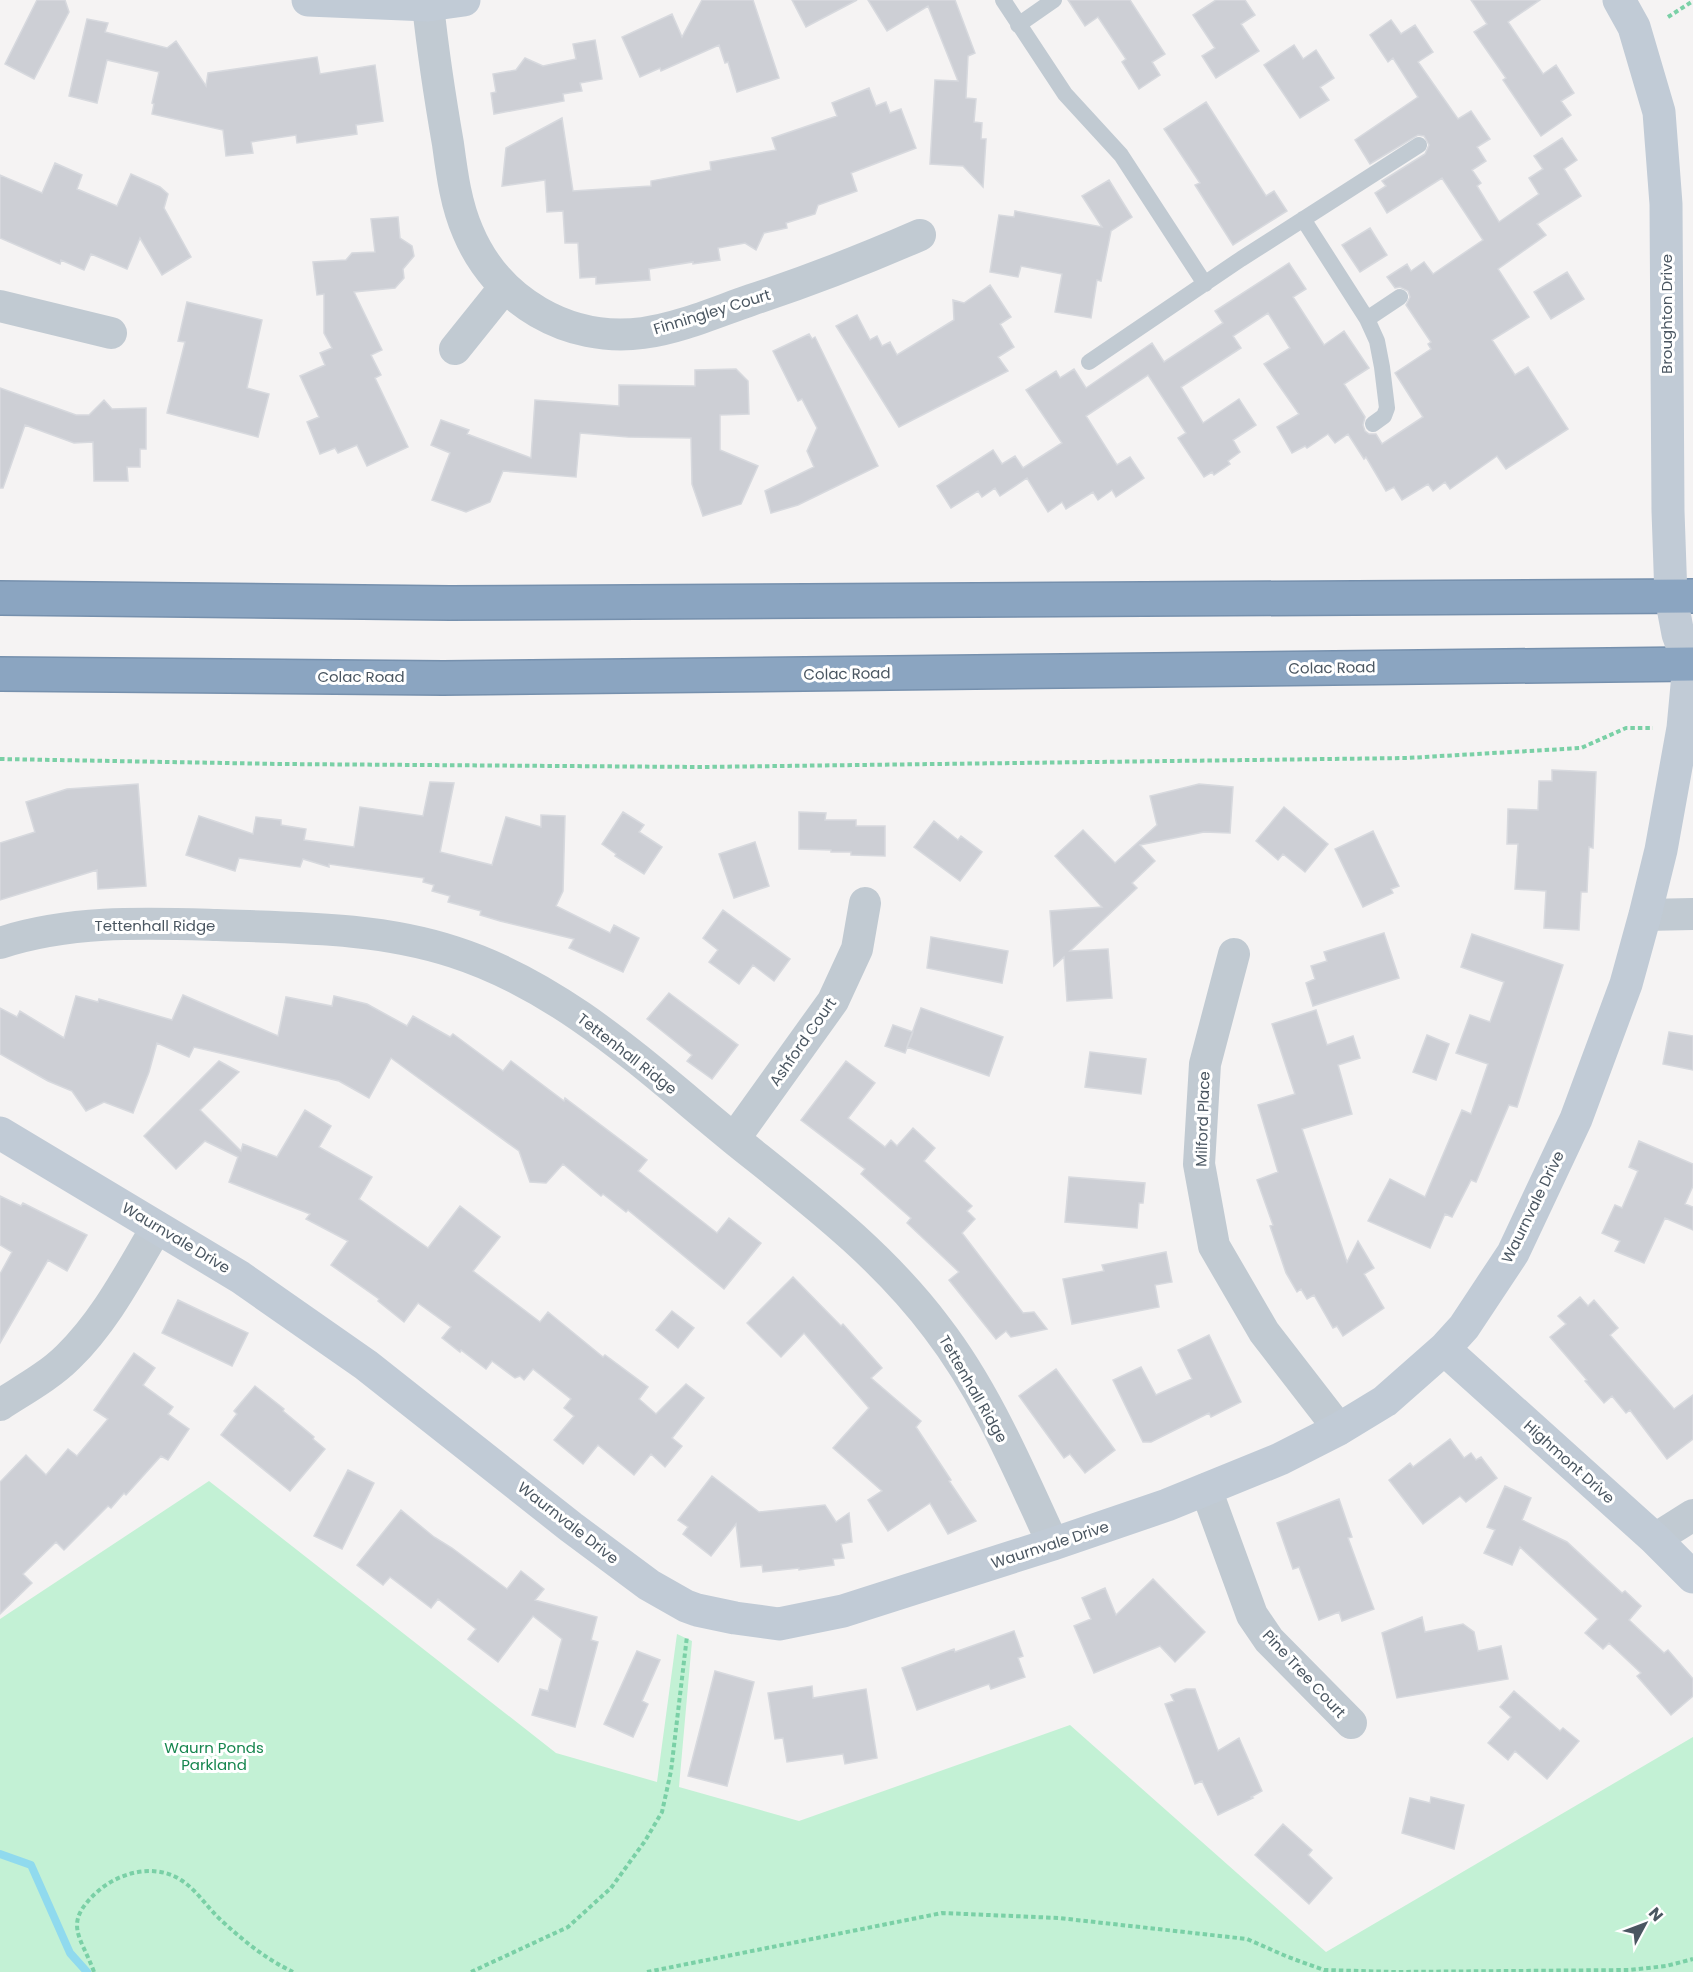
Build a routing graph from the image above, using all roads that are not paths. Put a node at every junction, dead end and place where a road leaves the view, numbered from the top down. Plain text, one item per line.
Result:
1 (308, 0) edge
2 (464, 0) edge
3 (1003, 0) edge
4 (1054, 0) edge
5 (1619, 0) edge
6 (428, 5) junction
7 (1018, 25) junction
8 (1419, 145) dead end
9 (1304, 219) junction
10 (920, 235) dead end
11 (1205, 284) junction
12 (504, 288) junction
13 (1400, 297) dead end
14 (0, 306) edge
15 (1366, 318) junction
16 (111, 333) dead end
17 (455, 349) dead end
18 (1089, 362) dead end
19 (1373, 424) dead end
20 (0, 597) edge
21 (1682, 597) edge
22 (1687, 654) edge
23 (0, 674) edge
24 (866, 903) dead end
25 (1693, 914) edge
26 (1645, 915) junction
27 (0, 943) edge
28 (1234, 954) dead end
29 (0, 1132) edge
30 (734, 1139) junction
31 (157, 1227) junction
32 (1444, 1349) junction
33 (0, 1405) edge
34 (1339, 1429) junction
35 (1206, 1489) junction
36 (1693, 1515) edge
37 (1655, 1539) junction
38 (1053, 1544) junction
39 (1693, 1577) edge
40 (1351, 1723) dead end

1 - 6 street
2 - 6 street
3 - 7 lane
4 - 7 lane
5 - 21 street, Broughton Drive
6 - 12 street, Finningley Court
7 - 11 lane
8 - 9 lane
9 - 11 lane
9 - 15 lane
10 - 12 street, Finningley Court
11 - 18 lane
12 - 17 street
13 - 15 lane
14 - 16 street
15 - 19 lane
20 - 21 highway
21 - 22 street, Broughton Drive
22 - 23 highway, Colac Road
22 - 26 street, Waurnvale Drive
24 - 30 street, Ashford Court
25 - 26 street
26 - 32 street, Waurnvale Drive
27 - 30 street, Tettenhall Ridge
28 - 34 street, Milford Place
29 - 31 street, Waurnvale Drive
30 - 38 street, Tettenhall Ridge
31 - 33 street
31 - 38 street, Waurnvale Drive
32 - 34 street, Waurnvale Drive
32 - 37 street, Highmont Drive
34 - 35 street, Waurnvale Drive
35 - 38 street, Waurnvale Drive
35 - 40 street, Pine Tree Court
36 - 37 street
37 - 39 street, Highmont Drive

